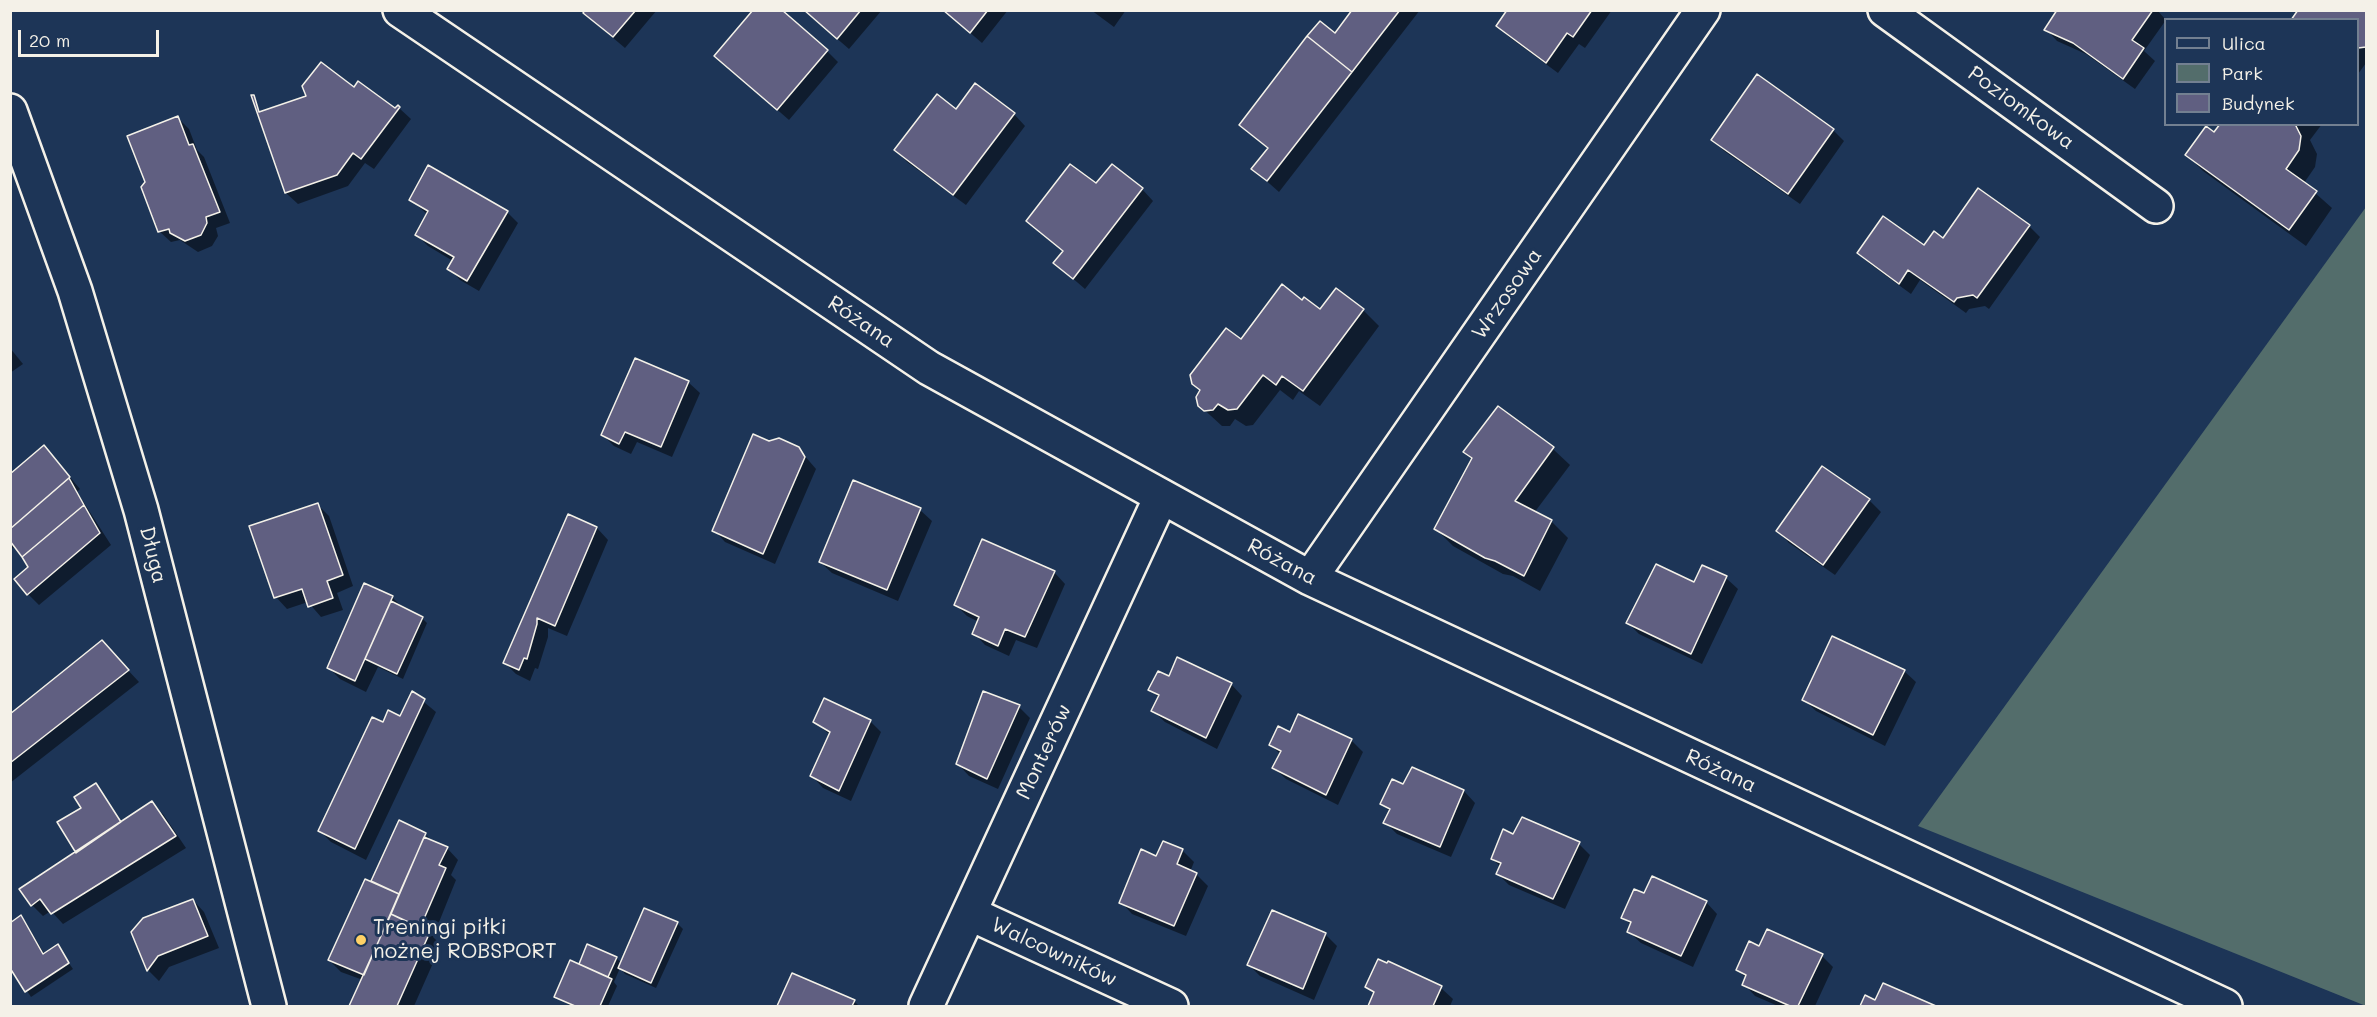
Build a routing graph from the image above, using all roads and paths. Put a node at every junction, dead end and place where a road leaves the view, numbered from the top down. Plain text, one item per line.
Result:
1 (400, 10) edge
2 (1703, 10) edge
3 (1885, 10) edge
4 (10, 111) edge
5 (2156, 206) dead end
6 (1161, 497) junction
7 (1310, 578) junction
8 (969, 913) junction
9 (270, 1006) edge
10 (926, 1006) edge
11 (1171, 1006) edge
12 (2224, 1006) edge

1 - 6 street, Różana
2 - 7 street, Wrzosowa
3 - 5 street, Poziomkowa
4 - 9 street, Długa
6 - 7 street, Różana
6 - 8 street, Monterów
7 - 12 street, Różana
8 - 10 street, Monterów
8 - 11 street, Walcowników

